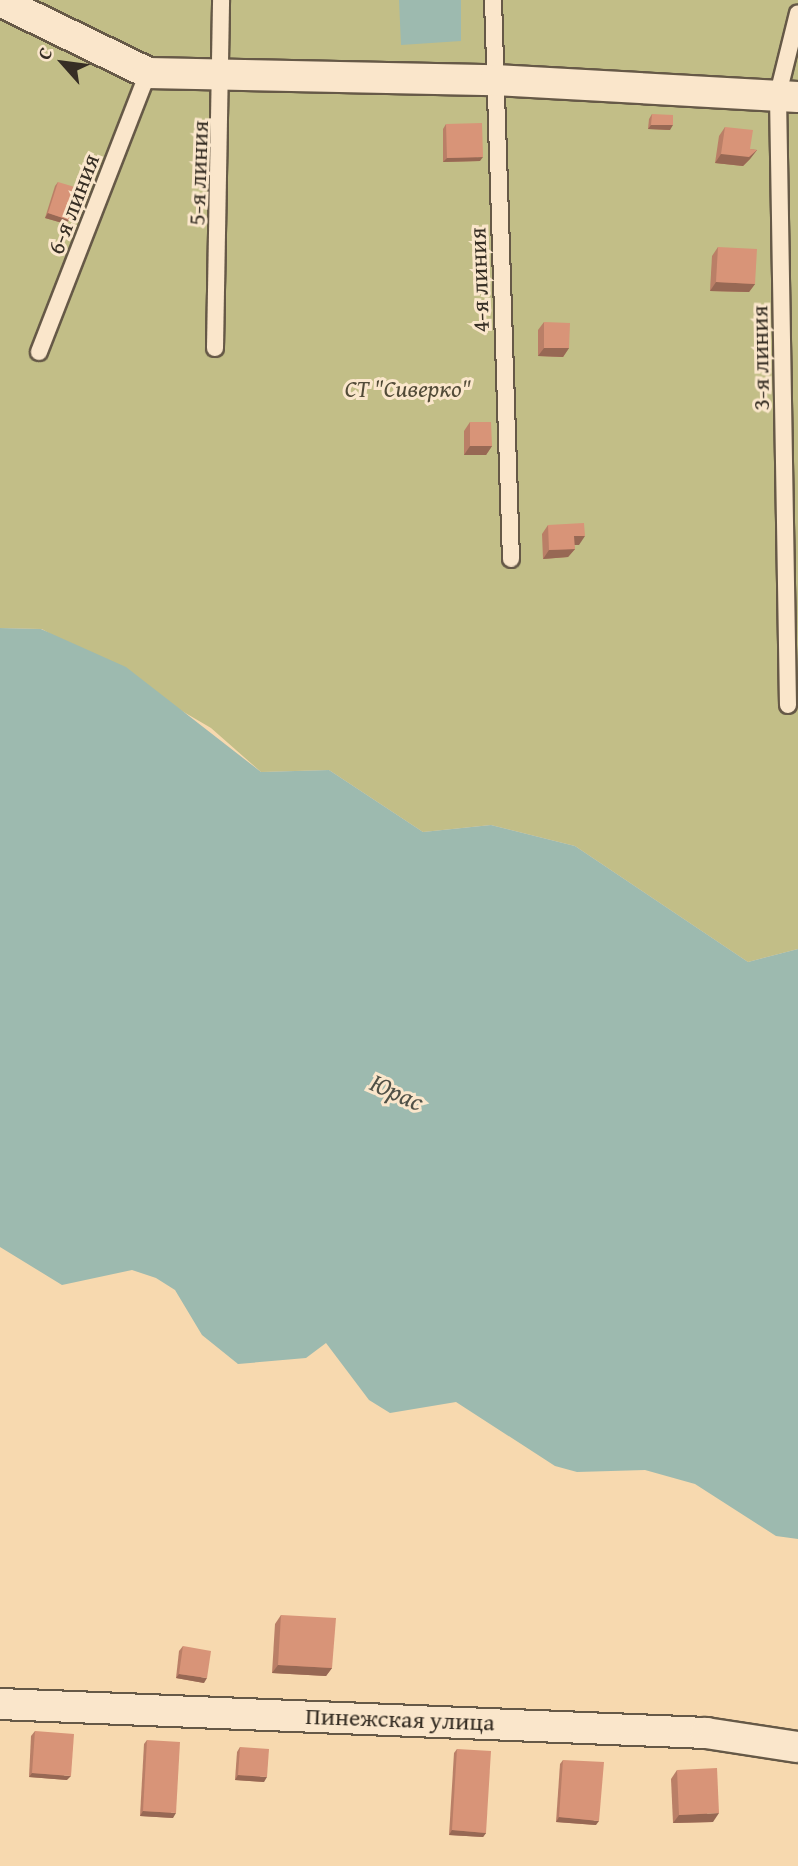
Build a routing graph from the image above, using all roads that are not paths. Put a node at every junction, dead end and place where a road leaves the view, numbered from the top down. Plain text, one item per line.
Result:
1 (221, 0) edge
2 (493, 0) edge
3 (0, 1) edge
4 (798, 13) edge
5 (148, 73) junction
6 (224, 78) junction
7 (495, 80) junction
8 (788, 95) edge
9 (215, 348) dead end
10 (39, 352) dead end
11 (511, 559) dead end
12 (788, 705) dead end
13 (0, 1704) edge
14 (798, 1747) edge

1 - 6 lane, 5-я линия
2 - 7 lane, 4-я линия
3 - 5 street
4 - 8 lane, 3-я линия
5 - 6 street
5 - 10 lane, 6-я линия
6 - 7 street
6 - 9 lane, 5-я линия
7 - 8 street
7 - 11 lane, 4-я линия
8 - 12 lane, 3-я линия
13 - 14 street, Пинежская улица

